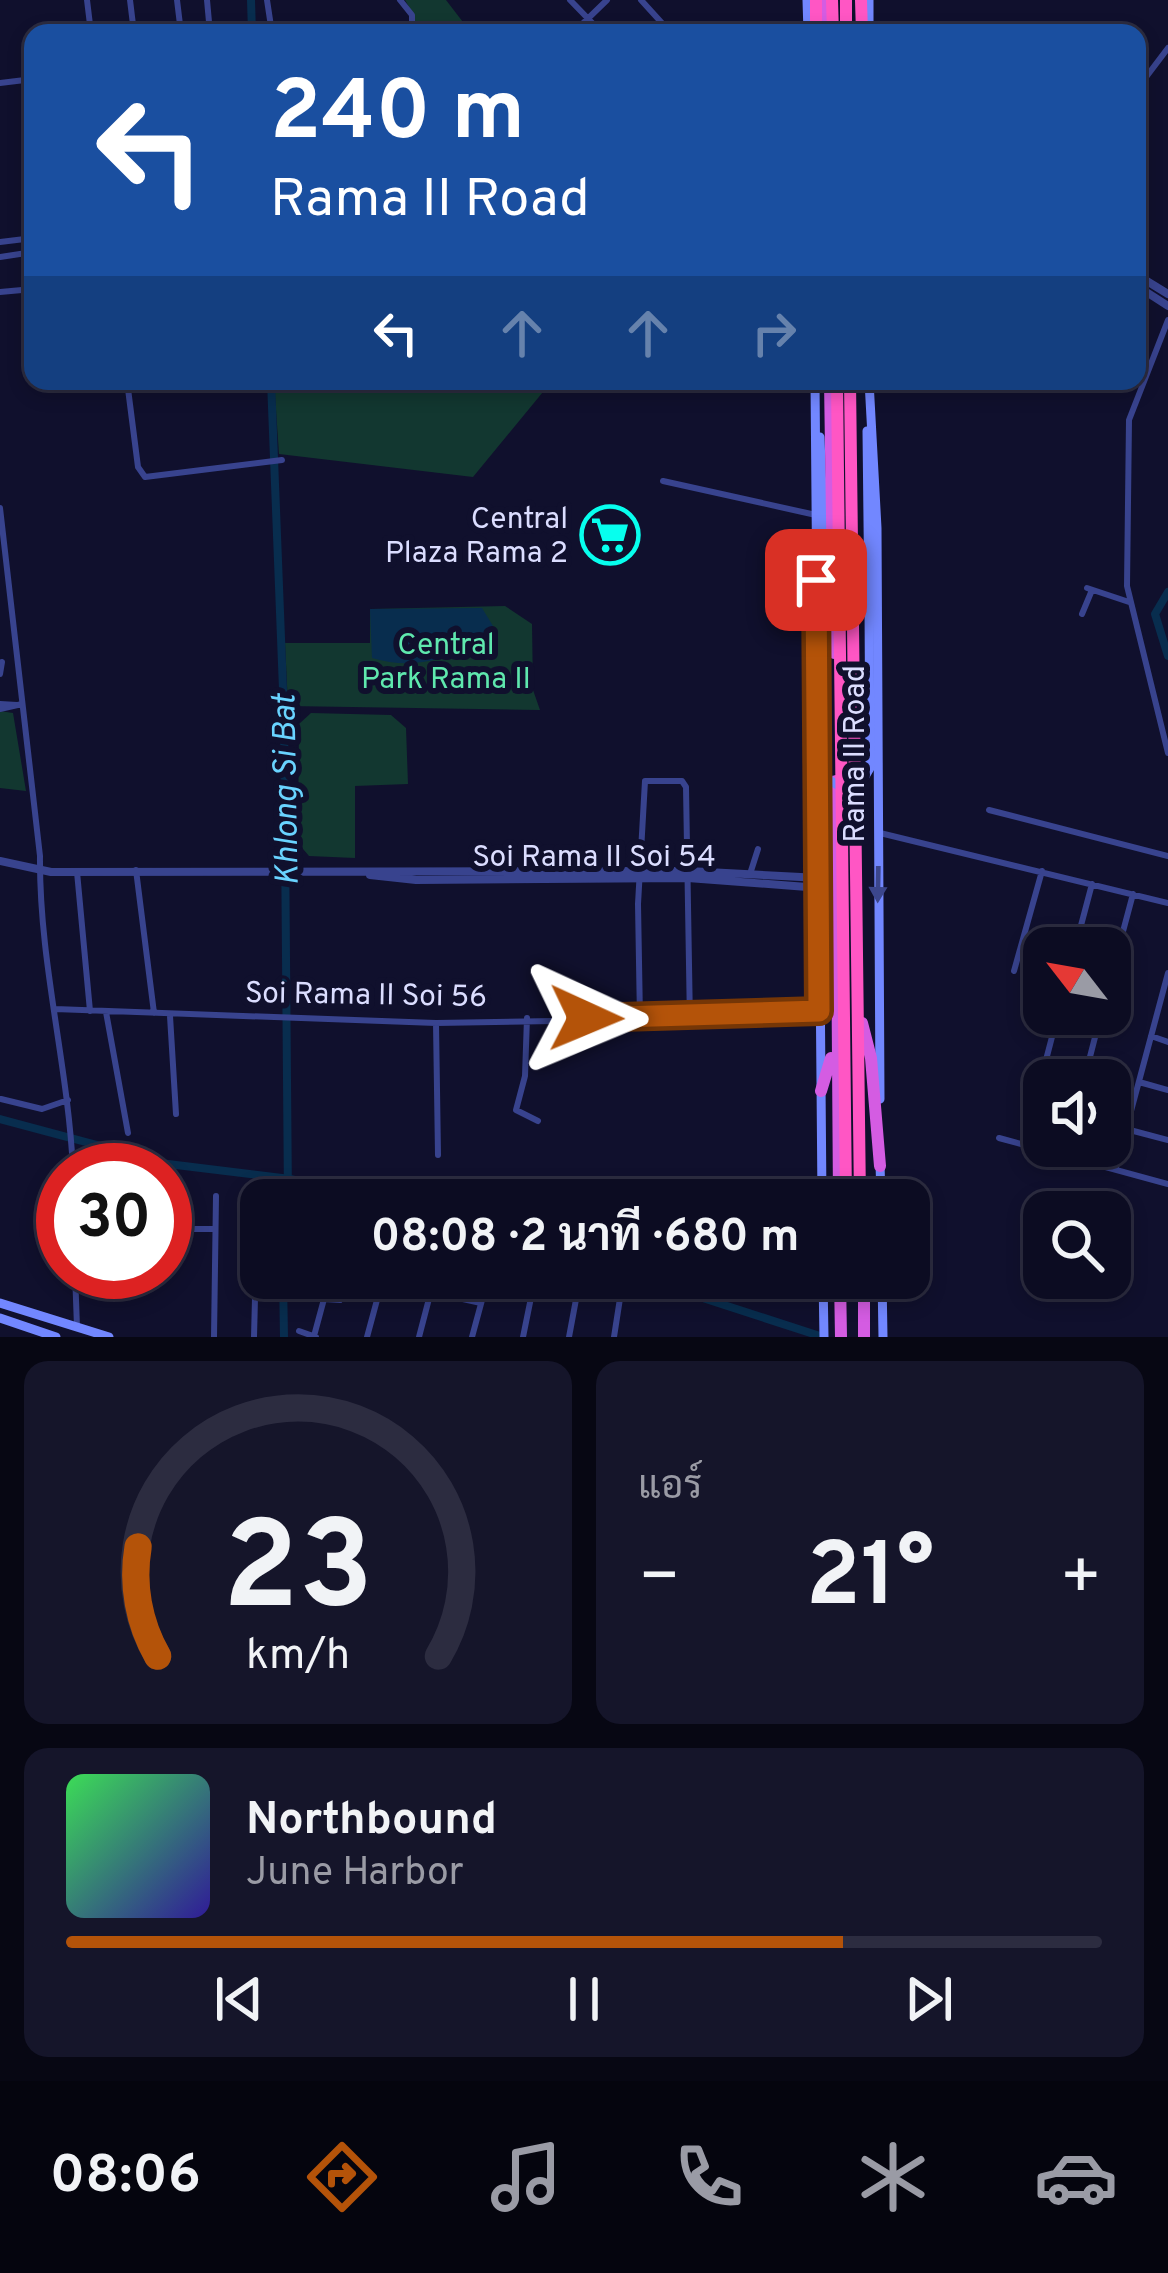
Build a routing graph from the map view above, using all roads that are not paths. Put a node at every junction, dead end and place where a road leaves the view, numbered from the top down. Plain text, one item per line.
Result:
1 (570, 0) edge
2 (607, 0) edge
3 (641, 0) edge
4 (588, 19) junction
5 (583, 24) edge
6 (593, 24) edge
7 (663, 24) edge
8 (1168, 48) edge
9 (1146, 77) edge
10 (1168, 320) edge
11 (1146, 376) edge
12 (128, 390) edge
13 (815, 390) edge
14 (834, 390) edge
15 (834, 390) edge
16 (852, 390) edge
17 (852, 390) edge
18 (869, 390) edge
19 (869, 390) edge
20 (1141, 390) edge
21 (816, 409) junction
22 (282, 460) dead end
23 (663, 482) dead end
24 (0, 508) edge
25 (816, 515) junction
26 (3, 562) edge
27 (1129, 602) junction
28 (1082, 614) dead end
29 (2, 662) edge
30 (0, 674) edge
31 (20, 705) junction
32 (0, 706) edge
33 (1168, 753) edge
34 (989, 810) dead end
35 (879, 833) junction
36 (758, 849) dead end
37 (1168, 856) edge
38 (0, 861) edge
39 (40, 868) junction
40 (77, 870) junction
41 (136, 870) junction
42 (1042, 871) junction
43 (688, 874) junction
44 (750, 874) junction
45 (642, 875) junction
46 (820, 883) junction
47 (1092, 884) junction
48 (1133, 894) junction
49 (1168, 903) edge
50 (1081, 927) edge
51 (1124, 927) edge
52 (1014, 970) dead end
53 (1168, 976) edge
54 (55, 1010) junction
55 (90, 1011) junction
56 (106, 1012) junction
57 (154, 1013) junction
58 (170, 1014) junction
59 (819, 1017) junction
60 (527, 1018) junction
61 (640, 1019) junction
62 (690, 1019) junction
63 (436, 1023) junction
64 (862, 1023) junction
65 (837, 1028) junction
66 (1151, 1036) junction
67 (1168, 1042) edge
68 (1139, 1082) junction
69 (1168, 1090) edge
70 (821, 1091) junction
71 (1, 1099) edge
72 (68, 1100) junction
73 (1131, 1112) edge
74 (176, 1114) dead end
75 (538, 1121) dead end
76 (1131, 1131) edge
77 (128, 1133) dead end
78 (999, 1138) dead end
79 (1168, 1140) edge
80 (72, 1143) edge
81 (1023, 1144) edge
82 (438, 1155) dead end
83 (880, 1166) junction
84 (1113, 1167) edge
85 (1116, 1168) joint
86 (822, 1179) edge
87 (842, 1179) edge
88 (843, 1179) edge
89 (862, 1179) edge
90 (862, 1179) edge
91 (880, 1179) edge
92 (1168, 1184) edge
93 (216, 1196) dead end
94 (192, 1229) edge
95 (212, 1229) junction
96 (76, 1299) edge
97 (255, 1299) edge
98 (429, 1299) edge
99 (464, 1299) edge
100 (482, 1299) edge
101 (531, 1299) edge
102 (576, 1299) edge
103 (620, 1299) edge
104 (824, 1299) edge
105 (840, 1299) edge
106 (864, 1299) edge
107 (882, 1299) edge
108 (340, 1300) dead end
109 (377, 1300) dead end
110 (0, 1303) edge
111 (481, 1303) junction
112 (0, 1318) edge
113 (77, 1327) junction
114 (299, 1331) dead end
115 (56, 1337) edge
116 (109, 1337) edge
117 (214, 1337) edge
118 (254, 1337) edge
119 (315, 1337) edge
120 (367, 1337) edge
121 (419, 1337) edge
122 (472, 1337) edge
123 (523, 1337) edge
124 (569, 1337) edge
125 (614, 1337) edge
126 (824, 1337) edge
127 (841, 1337) edge
128 (864, 1337) edge
129 (883, 1337) edge

1 - 4 street
2 - 4 street
3 - 7 street
4 - 5 street
4 - 6 street
8 - 9 street
10 - 11 street
12 - 22 street
13 - 21 main road, Rama II Road
14 - 65 highway, Rama II Road
15 - 88 highway, bridge
16 - 64 highway, Rama II Road
17 - 89 highway, bridge
18 - 21 main road, bridge
19 - 35 main road, Rama II Road
20 - 27 street
21 - 25 main road, Rama II Road
23 - 25 street
24 - 26 street
25 - 46 main road, Rama II Road
26 - 31 street
27 - 28 street
27 - 33 street
29 - 30 street
31 - 32 street
31 - 39 street
34 - 37 street
35 - 42 street
35 -> 83 main road, Rama II Road
36 - 44 street
38 - 39 street, Soi Rama II Soi 54
39 - 40 street, Soi Rama II Soi 54
39 - 54 street
40 - 41 street, Soi Rama II Soi 54
40 - 55 street
41 - 45 street, Soi Rama II Soi 54
41 - 57 street
42 - 47 street
42 - 52 street
43 - 44 street, Soi Rama II Soi 54
43 - 45 street, Soi Rama II Soi 54
43 - 45 street
43 - 46 street, Soi Rama II Soi 54
43 - 62 street
44 - 46 street, Soi Rama II Soi 54
45 - 61 street
46 - 59 main road, Rama II Road
47 - 48 street
47 - 50 street
48 - 49 street
48 - 51 street
53 - 66 street
54 - 55 street, Soi Rama II Soi 56
54 - 72 street
55 - 56 street, Soi Rama II Soi 56
56 - 57 street, Soi Rama II Soi 56
56 - 77 street
57 - 58 street, Soi Rama II Soi 56
58 - 63 street, Soi Rama II Soi 56
58 - 74 street
59 - 62 street, Soi Rama II Soi 56
59 - 70 main road, Rama II Road
60 - 61 street, Soi Rama II Soi 56
60 - 63 street, Soi Rama II Soi 56
60 - 75 street
61 - 62 street, Soi Rama II Soi 56
63 - 82 street
64 - 83 highway
64 - 90 highway, Rama II Road
65 - 70 highway
65 - 87 highway, Rama II Road
66 - 67 street
66 - 68 street
68 - 69 street
68 - 73 street
70 - 86 main road, Rama II Road
71 - 72 street
72 - 80 street
76 - 79 street
78 - 81 street
83 - 91 main road, Rama II Road
84 - 85 street
85 - 92 street
93 - 95 street
94 - 95 street
95 - 117 street
96 - 113 street
97 - 118 street
98 - 121 street
99 - 111 street
100 - 111 street
101 - 123 street
102 - 124 street
103 - 125 street
104 - 126 main road
105 - 127 highway
106 - 128 highway
107 - 129 main road
108 - 119 street
109 - 120 street
110 - 113 main road
111 - 122 street
112 - 115 main road
113 - 116 main road
114 - 119 street

